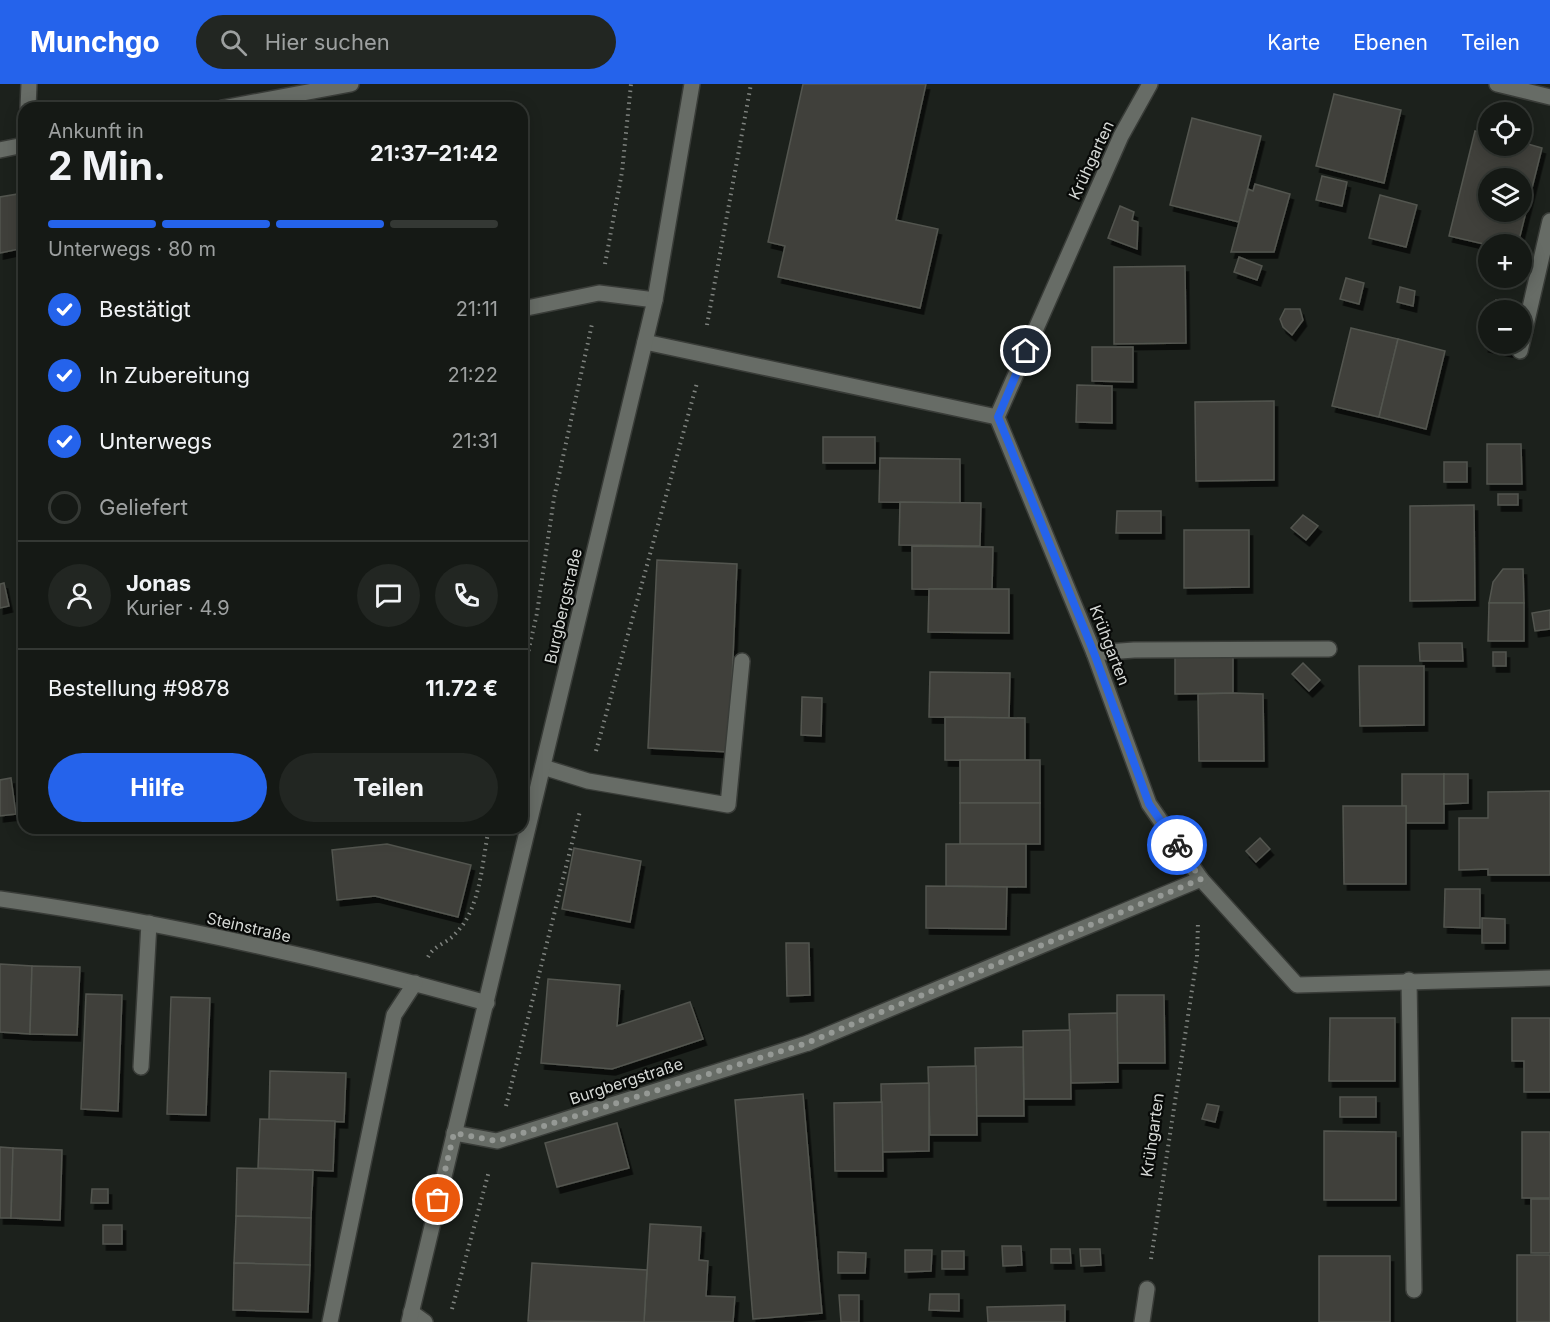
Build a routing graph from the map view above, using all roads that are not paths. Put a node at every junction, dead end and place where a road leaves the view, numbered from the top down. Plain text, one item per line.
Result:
1 (29, 84) edge
2 (351, 84) edge
3 (692, 84) edge
4 (1150, 84) edge
5 (1497, 84) edge
6 (1550, 97) edge
7 (28, 102) edge
8 (254, 102) edge
9 (18, 146) edge
10 (0, 150) edge
11 (1550, 221) edge
12 (655, 300) junction
13 (1532, 300) edge
14 (528, 308) edge
15 (645, 342) junction
16 (998, 417) junction
17 (1329, 650) dead end
18 (1094, 653) junction
19 (742, 661) dead end
20 (543, 767) junction
21 (528, 830) edge
22 (527, 834) edge
23 (1201, 879) junction
24 (0, 898) edge
25 (149, 923) junction
26 (1550, 978) edge
27 (1409, 980) junction
28 (415, 983) junction
29 (487, 1003) junction
30 (141, 1067) dead end
31 (454, 1133) junction
32 (1147, 1289) road end
33 (1414, 1290) dead end
34 (410, 1317) edge
35 (330, 1322) edge
36 (425, 1322) edge
37 (1142, 1322) edge

1 - 7 street
2 - 8 street
3 - 12 street, Burgbergstraße
4 - 16 street, Krühgarten
5 - 6 street
9 - 10 street
11 - 13 street
12 - 14 street
12 - 15 street, Burgbergstraße
15 - 16 street
15 - 20 street, Burgbergstraße
16 - 18 street, Krühgarten
17 - 18 street
18 - 23 street, Krühgarten
19 - 20 street
20 - 21 street, Burgbergstraße
22 - 29 street, Burgbergstraße
23 - 27 street, Krühgarten
23 - 31 street, Burgbergstraße
24 - 25 street, Steinstraße
25 - 28 street, Steinstraße
25 - 30 street
26 - 27 street, Krühgarten
27 - 33 street
28 - 29 street, Steinstraße
28 - 35 street
29 - 31 street, Burgbergstraße
31 - 34 street, Burgbergstraße
32 - 37 street
34 - 36 street

